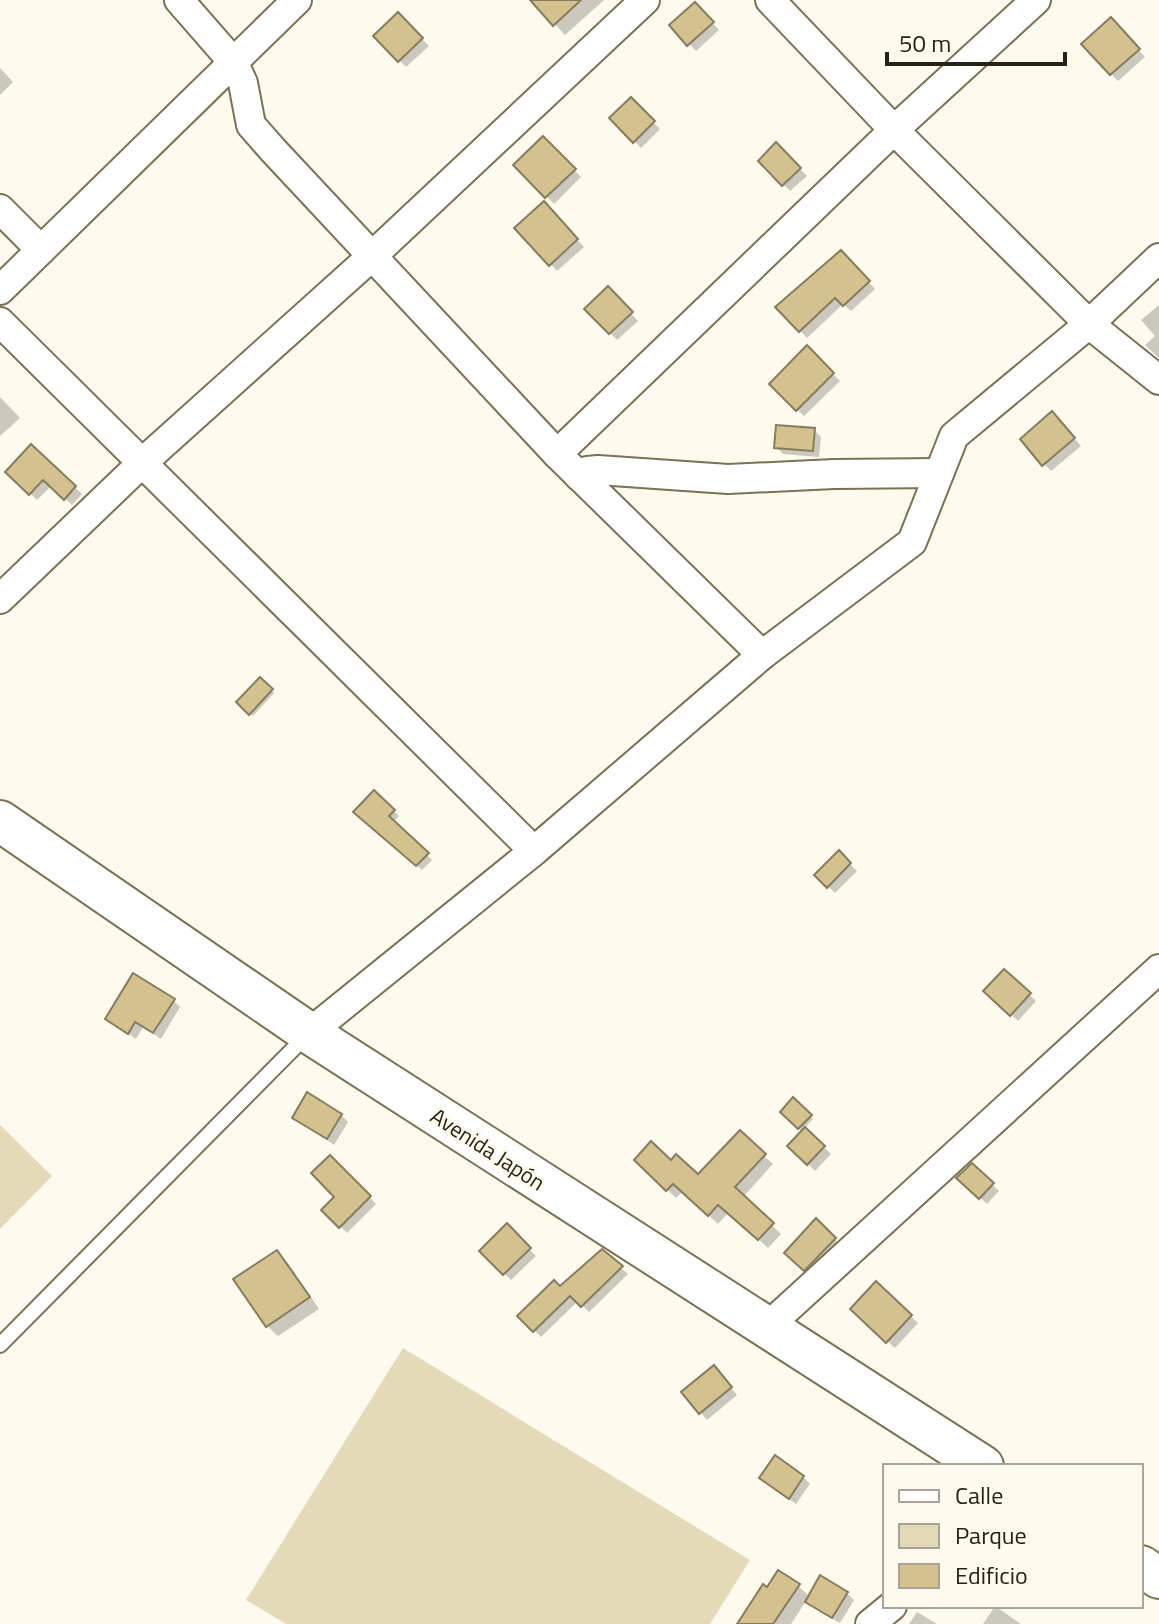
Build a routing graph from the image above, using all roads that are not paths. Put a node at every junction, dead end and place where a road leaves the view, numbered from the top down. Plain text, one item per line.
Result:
1 (179, 0) edge
2 (297, 0) edge
3 (645, 0) edge
4 (770, 0) edge
5 (1036, 0) edge
6 (234, 63) junction
7 (894, 130) junction
8 (0, 209) edge
9 (41, 250) junction
10 (371, 257) junction
11 (1159, 258) edge
12 (0, 290) edge
13 (0, 322) edge
14 (1089, 324) junction
15 (1159, 380) edge
16 (557, 454) junction
17 (143, 462) junction
18 (939, 473) junction
19 (579, 476) junction
20 (0, 599) edge
21 (762, 655) junction
22 (0, 821) edge
23 (534, 851) junction
24 (1159, 969) edge
25 (309, 1033) junction
26 (766, 1328) junction
27 (0, 1345) edge
28 (980, 1464) edge
29 (890, 1608) edge
30 (870, 1624) edge

1 - 6 street
2 - 6 street
3 - 10 street
4 - 7 street
5 - 7 street
6 - 9 street
6 - 10 street
7 - 14 street
7 - 16 street
8 - 9 street
9 - 12 street
10 - 16 street
10 - 17 street
11 - 14 street
13 - 17 street
14 - 15 street
14 - 18 street
16 - 19 street
17 - 20 street
17 - 23 street
18 - 19 street
18 - 21 street
19 - 21 street
21 - 23 street
22 - 25 street, Avenida Japón
23 - 25 street
24 - 26 street
25 - 26 street, Avenida Japón
25 - 27 lane
26 - 28 street, Avenida Japón
29 - 30 street

